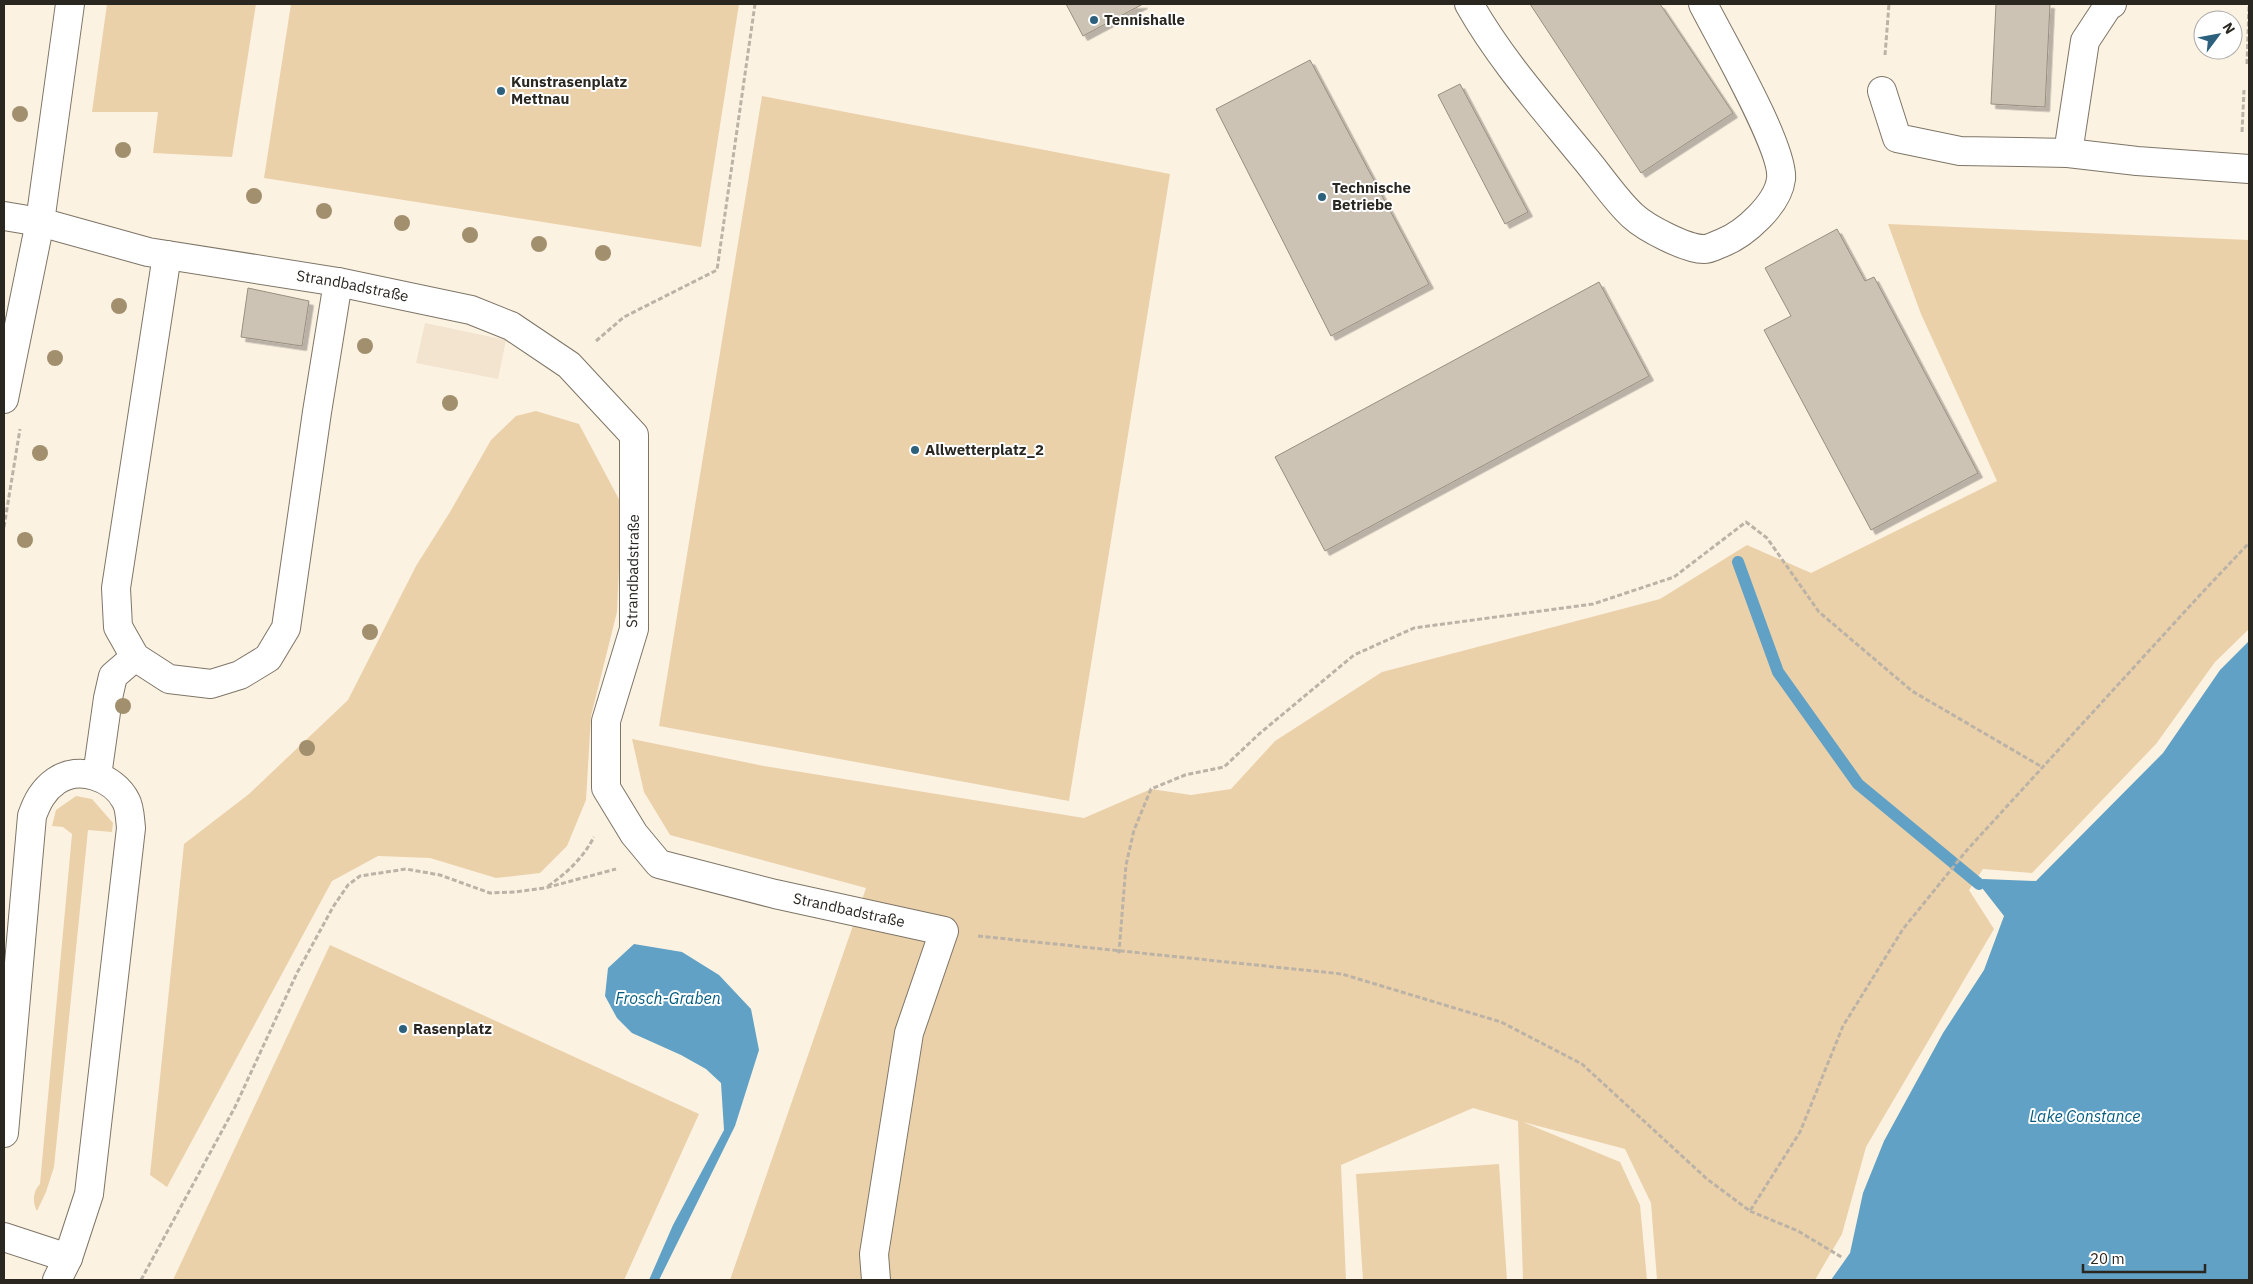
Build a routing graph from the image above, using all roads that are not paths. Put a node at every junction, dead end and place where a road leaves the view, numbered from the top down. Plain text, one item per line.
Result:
1 (70, 4) edge
2 (1468, 4) edge
3 (1702, 4) edge
4 (2112, 4) edge
5 (1882, 91) road end
6 (2068, 153) junction
7 (2245, 169) edge
8 (4, 216) edge
9 (40, 222) junction
10 (167, 254) junction
11 (338, 282) junction
12 (4, 399) edge
13 (135, 658) junction
14 (97, 776) junction
15 (4, 1133) edge
16 (4, 1237) edge
17 (62, 1269) edge
18 (876, 1280) edge

1 - 9 street
2 - 3 street
4 - 6 street
5 - 6 street
6 - 7 street
8 - 9 street, Strandbadstraße
9 - 10 street, Strandbadstraße
9 - 12 street
10 - 11 street, Strandbadstraße
10 - 13 street
11 - 13 street
11 - 18 street, Strandbadstraße
13 - 14 street
14 - 15 street
14 - 17 street
16 - 17 street

